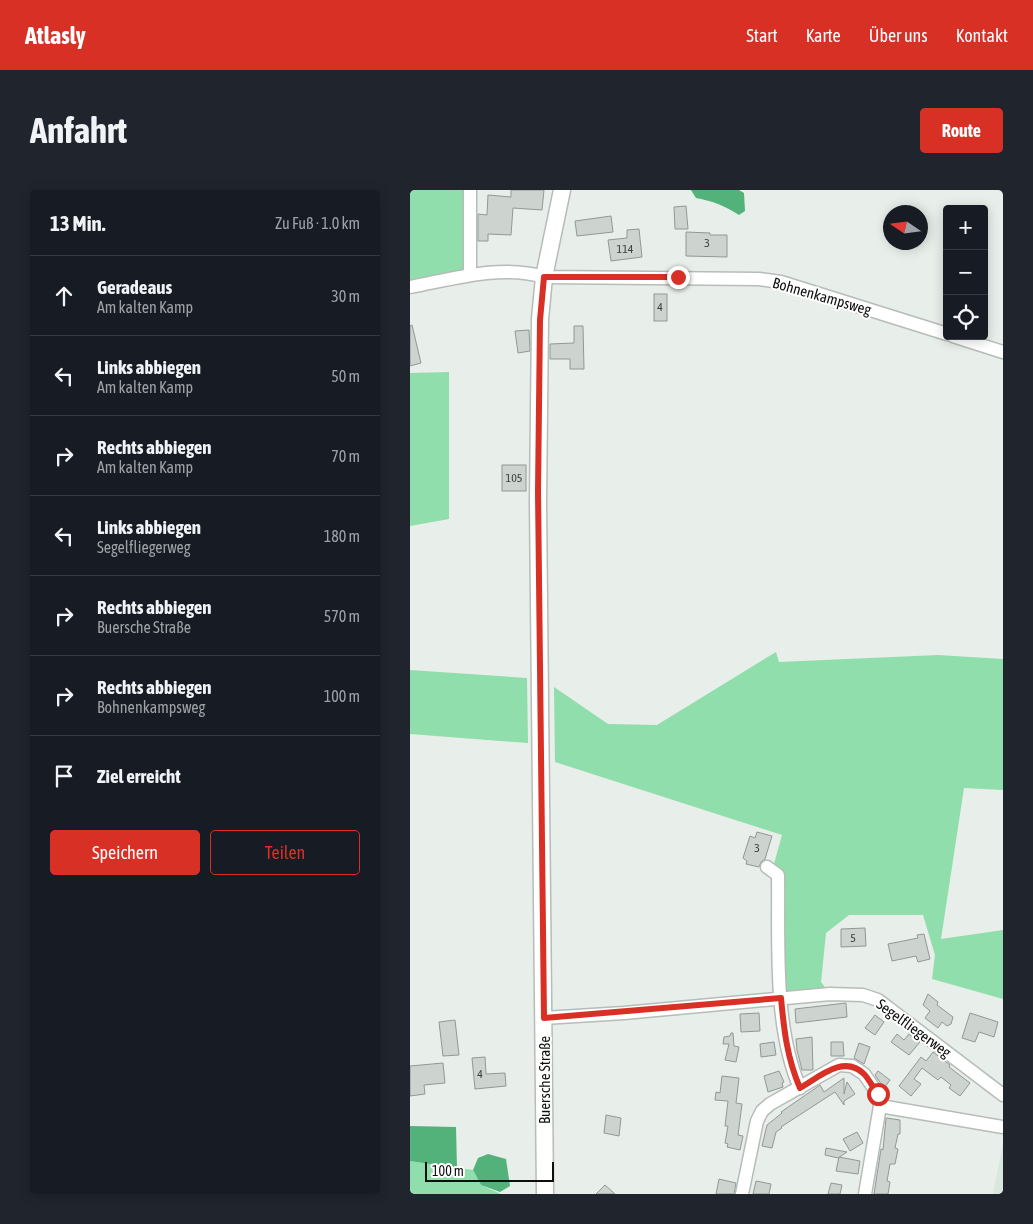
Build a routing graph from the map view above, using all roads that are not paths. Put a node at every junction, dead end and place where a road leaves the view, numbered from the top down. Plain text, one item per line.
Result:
1 (470, 190) edge
2 (562, 190) edge
3 (470, 275) junction
4 (544, 277) junction
5 (410, 287) edge
6 (943, 333) edge
7 (966, 340) edge
8 (1003, 352) edge
9 (767, 867) dead end
10 (781, 998) junction
11 (544, 1018) junction
12 (800, 1088) junction
13 (1003, 1095) edge
14 (880, 1106) junction
15 (1003, 1127) edge
16 (545, 1194) edge
17 (742, 1194) edge
18 (865, 1194) edge

1 - 3 street
2 - 4 main road, Buersche Straße
3 - 4 street
3 - 5 street
4 - 6 street, Bohnenkampsweg
4 - 11 main road, Buersche Straße
7 - 8 street
9 - 10 street
10 - 11 street, Segelfliegerweg
10 - 12 street
10 - 13 street, Segelfliegerweg
11 - 16 main road, Buersche Straße
12 - 14 street
12 - 17 street
14 - 15 street
14 - 18 street

